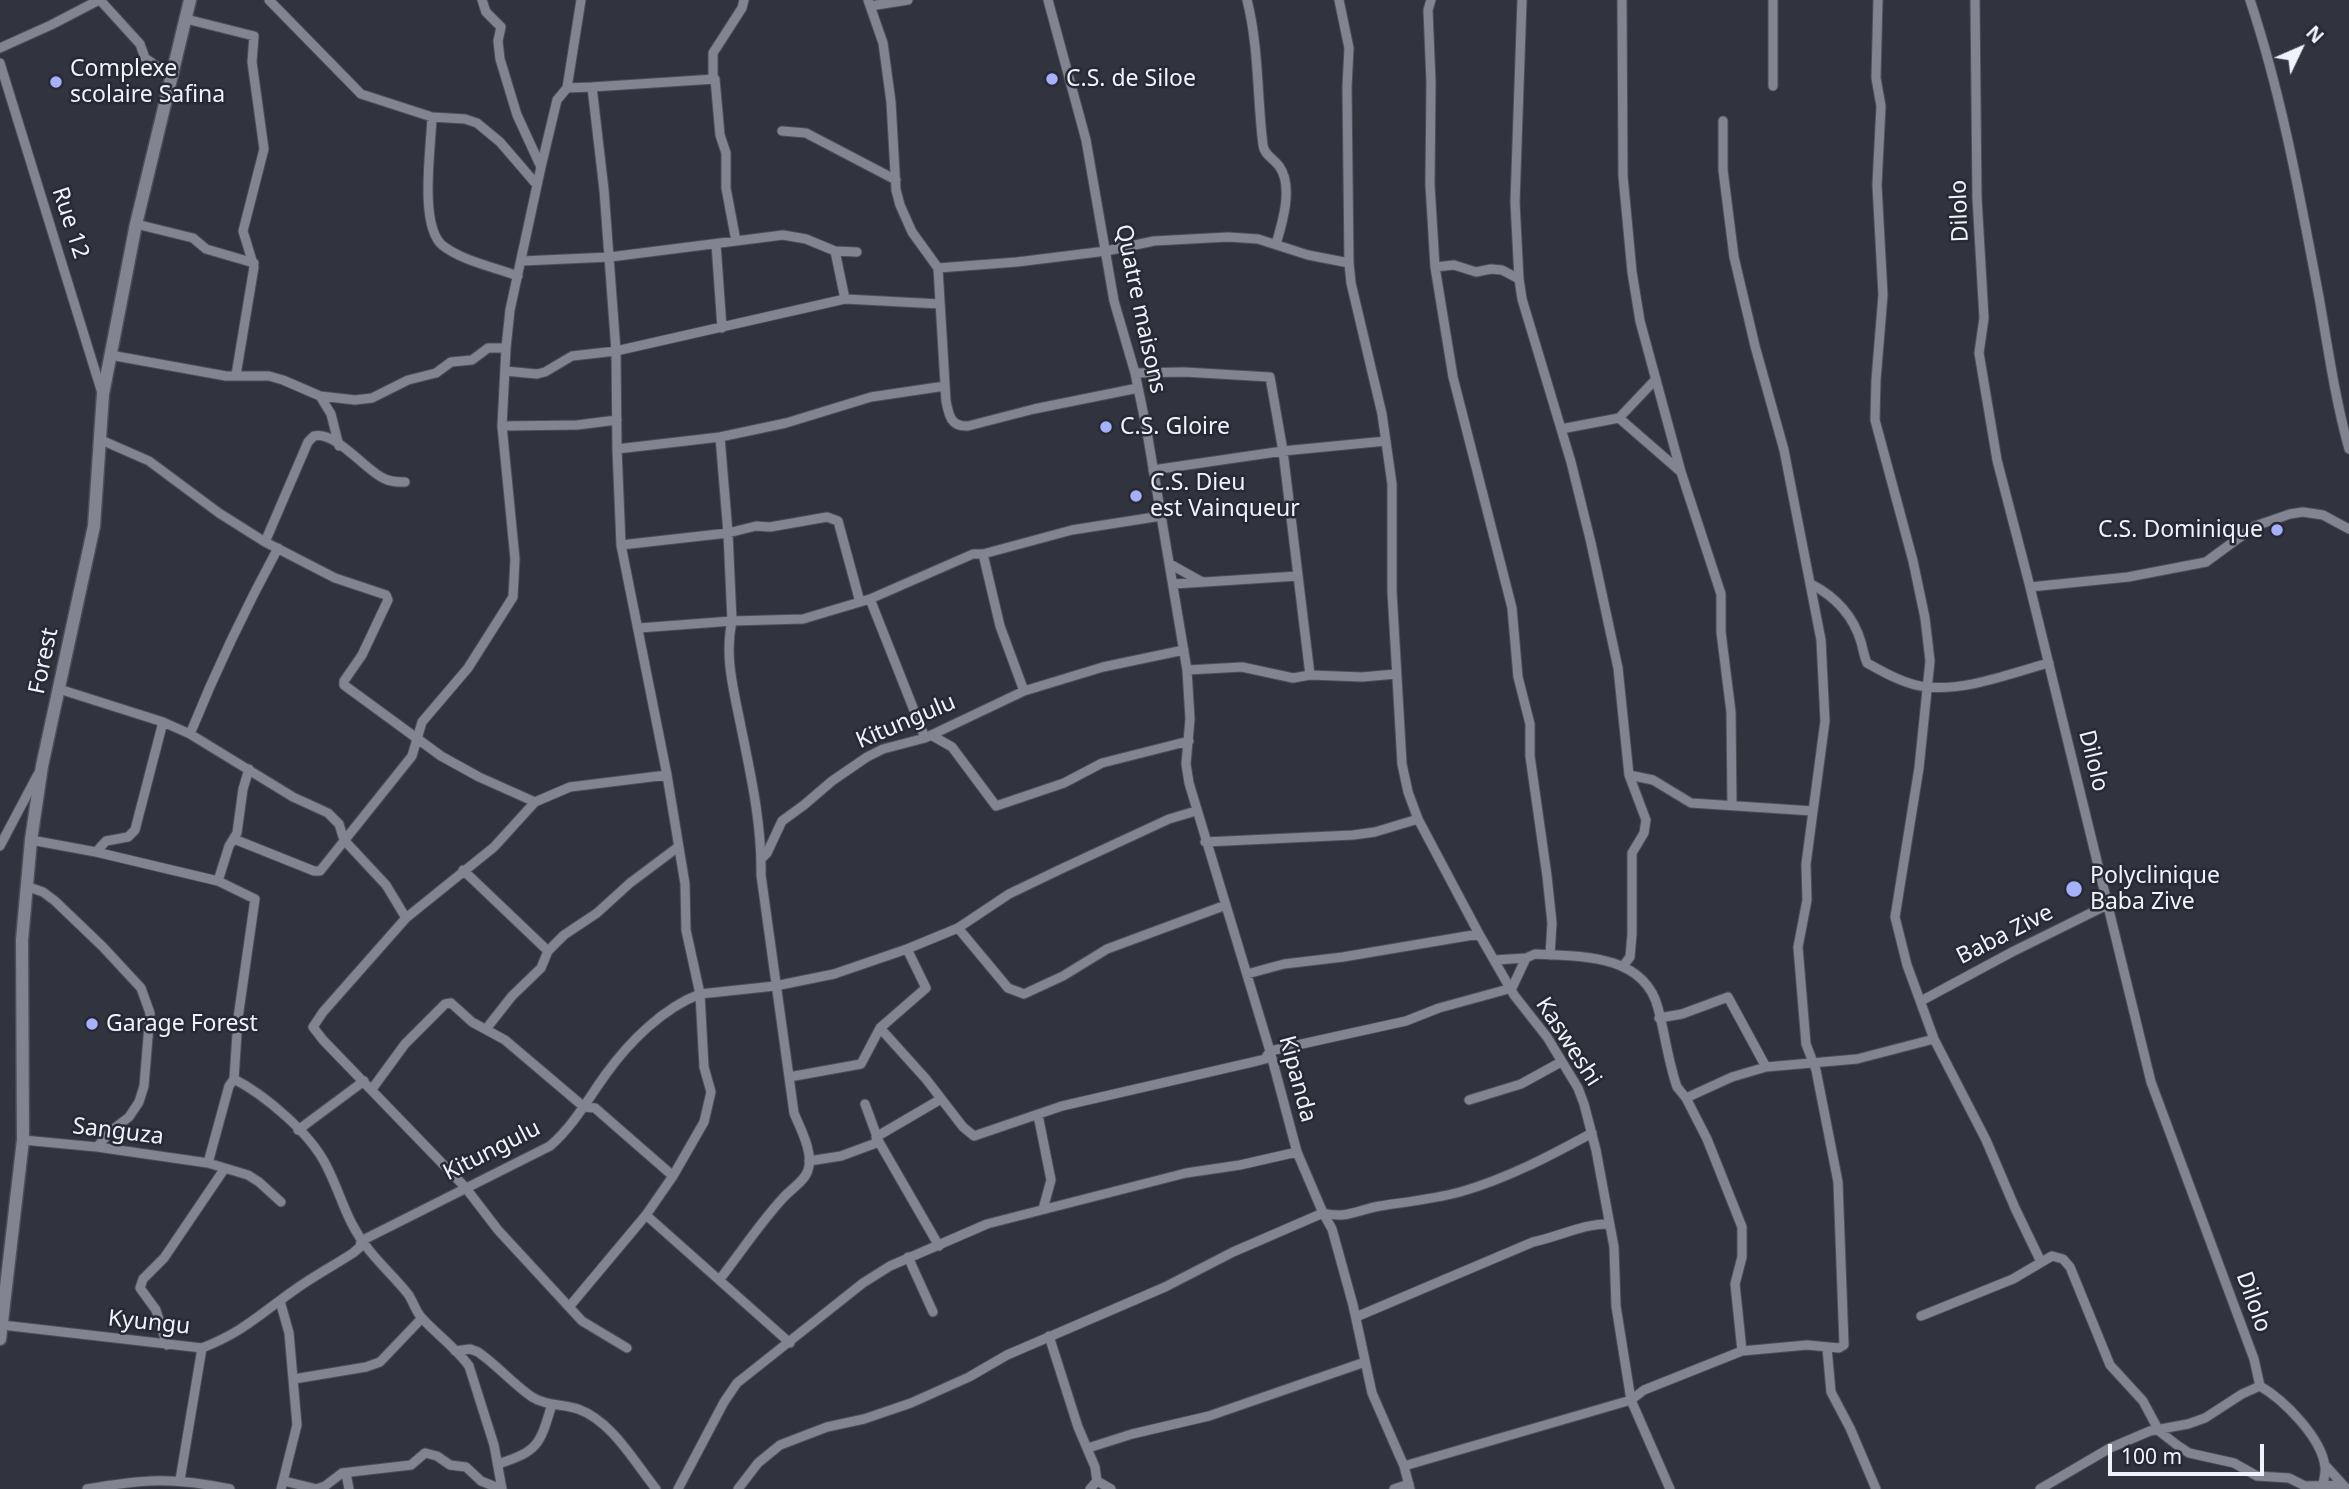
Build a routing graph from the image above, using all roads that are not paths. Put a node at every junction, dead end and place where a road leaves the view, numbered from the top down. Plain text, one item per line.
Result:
1 (99, 0) edge
2 (190, 0) edge
3 (268, 0) edge
4 (481, 0) edge
5 (581, 0) edge
6 (744, 0) edge
7 (908, 0) edge
8 (1048, 0) edge
9 (1247, 0) edge
10 (1339, 0) edge
11 (1430, 0) edge
12 (1522, 0) edge
13 (1622, 0) edge
14 (1773, 0) edge
15 (1878, 0) edge
16 (1975, 0) edge
17 (2250, 0) edge
18 (869, 3) edge
19 (186, 19) junction
20 (0, 48) edge
21 (0, 63) edge
22 (172, 77) junction
23 (713, 77) junction
24 (1773, 86) dead end
25 (592, 87) junction
26 (567, 88) junction
27 (432, 117) junction
28 (1723, 121) dead end
29 (782, 131) dead end
30 (541, 167) junction
31 (896, 180) junction
32 (537, 185) junction
33 (136, 224) junction
34 (736, 241) junction
35 (716, 244) junction
36 (1276, 244) junction
37 (835, 251) junction
38 (1106, 251) junction
39 (857, 252) dead end
40 (610, 257) junction
41 (522, 261) junction
42 (254, 263) junction
43 (1349, 263) junction
44 (1435, 267) junction
45 (938, 268) junction
46 (518, 276) junction
47 (1519, 279) junction
48 (845, 299) junction
49 (940, 304) junction
50 (722, 328) junction
51 (506, 348) junction
52 (616, 351) junction
53 (110, 355) junction
54 (505, 371) junction
55 (1135, 373) junction
56 (236, 375) junction
57 (1656, 379) junction
58 (945, 386) junction
59 (1138, 388) junction
60 (103, 394) junction
61 (320, 396) junction
62 (1619, 418) junction
63 (617, 421) junction
64 (502, 426) junction
65 (1561, 429) junction
66 (720, 436) junction
67 (99, 439) junction
68 (1386, 441) junction
69 (339, 446) junction
70 (617, 449) junction
71 (2349, 449) edge
72 (1283, 451) junction
73 (1153, 470) junction
74 (1681, 472) junction
75 (405, 482) dead end
76 (1161, 516) junction
77 (2349, 529) edge
78 (728, 533) junction
79 (265, 542) junction
80 (621, 545) junction
81 (278, 548) junction
82 (983, 554) junction
83 (1170, 564) junction
84 (1298, 576) junction
85 (1203, 582) junction
86 (1174, 584) junction
87 (1811, 584) junction
88 (2030, 587) junction
89 (865, 600) junction
90 (732, 621) junction
91 (639, 628) junction
92 (1184, 650) junction
93 (2049, 663) junction
94 (1187, 670) junction
95 (1396, 674) junction
96 (1310, 675) junction
97 (1929, 687) junction
98 (59, 689) junction
99 (1024, 691) junction
100 (163, 722) junction
101 (190, 734) junction
102 (928, 736) junction
103 (418, 740) junction
104 (1189, 741) junction
105 (42, 766) junction
106 (249, 769) junction
107 (667, 775) junction
108 (1629, 775) junction
109 (535, 802) junction
110 (1732, 804) junction
111 (1196, 811) junction
112 (1813, 811) junction
113 (1419, 818) junction
114 (778, 826) junction
115 (758, 828) junction
116 (234, 839) junction
117 (31, 840) junction
118 (344, 840) junction
119 (1205, 842) junction
120 (0, 846) edge
121 (678, 847) junction
122 (96, 852) junction
123 (762, 858) junction
124 (463, 870) junction
125 (218, 881) junction
126 (26, 886) junction
127 (1226, 905) junction
128 (2107, 905) junction
129 (406, 918) junction
130 (958, 928) junction
131 (1479, 933) junction
132 (907, 949) junction
133 (548, 951) junction
134 (1550, 955) junction
135 (1526, 958) junction
136 (1495, 960) junction
137 (1623, 966) junction
138 (1248, 974) junction
139 (775, 986) junction
140 (1512, 988) junction
141 (700, 994) junction
142 (1921, 1001) junction
143 (1659, 1018) junction
144 (880, 1028) junction
145 (486, 1029) junction
146 (1934, 1039) junction
147 (1270, 1051) junction
148 (1562, 1062) junction
149 (1814, 1064) junction
150 (1766, 1067) junction
151 (789, 1077) junction
152 (234, 1079) junction
153 (364, 1081) junction
154 (372, 1089) junction
155 (1686, 1098) junction
156 (941, 1099) junction
157 (1469, 1100) dead end
158 (865, 1104) dead end
159 (584, 1107) junction
160 (1038, 1115) junction
161 (298, 1130) junction
162 (1592, 1133) junction
163 (23, 1140) junction
164 (877, 1140) junction
165 (97, 1147) junction
166 (1297, 1152) junction
167 (809, 1161) junction
168 (208, 1163) junction
169 (225, 1168) junction
170 (673, 1176) junction
171 (465, 1187) junction
172 (282, 1202) dead end
173 (1043, 1209) junction
174 (1323, 1213) junction
175 (646, 1214) junction
176 (1609, 1224) junction
177 (361, 1241) junction
178 (939, 1246) junction
179 (908, 1257) junction
180 (2041, 1262) junction
181 (720, 1279) junction
182 (280, 1301) junction
183 (569, 1307) junction
184 (2, 1308) edge
185 (933, 1312) dead end
186 (1921, 1316) dead end
187 (422, 1318) junction
188 (1356, 1318) junction
189 (2, 1325) edge
190 (1049, 1336) junction
191 (0, 1339) edge
192 (790, 1343) junction
193 (167, 1345) junction
194 (202, 1348) junction
195 (627, 1348) dead end
196 (1828, 1348) junction
197 (455, 1351) junction
198 (1742, 1351) junction
199 (1365, 1362) junction
200 (294, 1379) junction
201 (2260, 1386) junction
202 (1631, 1400) junction
203 (552, 1404) junction
204 (2159, 1430) junction
205 (1088, 1448) junction
206 (498, 1464) junction
207 (2325, 1465) junction
208 (1404, 1466) junction
209 (346, 1473) junction
210 (180, 1480) junction
211 (282, 1485) edge
212 (1094, 1485) edge
213 (1410, 1487) edge
214 (2322, 1487) edge
215 (2345, 1487) edge
216 (87, 1489) edge
217 (230, 1489) edge
218 (349, 1489) edge
219 (502, 1489) edge
220 (656, 1489) edge
221 (678, 1489) edge
222 (738, 1489) edge
223 (1111, 1489) edge
224 (1394, 1489) edge
225 (1670, 1489) edge
226 (1876, 1489) edge
227 (2040, 1489) edge

1 - 20 street
1 - 22 street
2 - 19 street, Forest
3 - 27 street
4 - 30 street
5 - 26 street
6 - 23 street
7 - 18 street
8 - 38 street, Quatre maisons
9 - 36 street
10 - 43 street, Kasweshi
11 - 44 street
12 - 47 street
13 - 57 street
14 - 24 street
15 - 97 street
16 - 88 street, Dilolo
17 - 71 street
18 - 31 street
19 - 22 street, Forest
19 - 42 street
21 - 60 street, Rue 12
22 - 33 street, Forest
23 - 25 street
23 - 34 street
25 - 26 street
25 - 40 street
26 - 30 street
27 - 32 street
27 - 46 street
28 - 87 street
29 - 31 street
30 - 32 street
31 - 45 street
32 - 41 street
33 - 42 street
33 - 53 street, Forest
34 - 35 street
34 - 37 street
35 - 40 street
35 - 50 street
36 - 38 street
36 - 43 street
37 - 39 street
37 - 48 street
38 - 45 street
38 - 55 street, Quatre maisons
40 - 41 street
40 - 52 street
41 - 46 street
42 - 56 street
43 - 68 street, Kasweshi
44 - 47 street
44 - 134 street
45 - 49 street
46 - 51 street
47 - 65 street
48 - 49 street
48 - 50 street
49 - 58 street
50 - 52 street
51 - 54 street
51 - 61 street
52 - 54 street
52 - 63 street
53 - 56 street
53 - 60 street, Forest
54 - 64 street
55 - 59 street, Quatre maisons
55 - 72 street
56 - 61 street
57 - 62 street
57 - 74 street
58 - 59 street
58 - 66 street
59 - 73 street, Quatre maisons
60 - 67 street, Forest
61 - 69 street
62 - 65 street
62 - 74 street
63 - 64 street
63 - 70 street
64 - 103 street
65 - 108 street
66 - 70 street
66 - 78 street
67 - 79 street
67 - 98 street, Forest
68 - 72 street
68 - 95 street, Kasweshi
69 - 75 street
69 - 79 street
70 - 80 street
72 - 73 street
72 - 84 street
73 - 76 street, Quatre maisons
74 - 110 street
76 - 82 street
76 - 83 street, Quatre maisons
77 - 88 street
78 - 80 street
78 - 89 street
78 - 90 street
79 - 81 street
80 - 91 street
81 - 101 street
81 - 103 street
82 - 89 street
82 - 99 street
83 - 85 street
83 - 86 street, Quatre maisons
84 - 85 street
84 - 96 street
85 - 86 street
86 - 92 street, Quatre maisons
87 - 97 street
87 - 112 street
88 - 93 street, Dilolo
89 - 90 street
89 - 102 street
90 - 91 street
90 - 115 street
91 - 107 street
92 - 94 street, Quatre maisons
92 - 99 street, Kitungulu
93 - 97 street
93 - 128 street, Dilolo
94 - 96 street
94 - 104 street, Kipanda
95 - 96 street
95 - 113 street, Kasweshi
97 - 142 street
98 - 100 street
98 - 105 street, Forest
99 - 102 street, Kitungulu
100 - 101 street
100 - 122 street
101 - 106 street
102 - 104 street
102 - 114 street, Kitungulu
103 - 109 street
103 - 118 street
104 - 111 street, Kipanda
105 - 117 street, Forest
105 - 120 street
106 - 116 street
106 - 118 street
107 - 109 street
107 - 121 street
108 - 110 street
108 - 137 street
109 - 124 street
110 - 112 street
111 - 119 street, Kipanda
111 - 130 street
112 - 149 street
113 - 119 street
113 - 131 street, Kasweshi
114 - 115 street
114 - 123 street, Kitungulu
115 - 123 street
116 - 118 street
116 - 125 street
117 - 122 street
117 - 126 street, Forest
118 - 129 street
119 - 127 street, Kipanda
121 - 133 street
121 - 141 street
122 - 125 street
123 - 139 street, Kitungulu
124 - 129 street
124 - 133 street
125 - 152 street
126 - 163 street, Forest
126 - 165 street
127 - 130 street
127 - 138 street, Kipanda
128 - 142 street, Baba Zive
128 - 201 street, Dilolo
129 - 153 street
130 - 132 street
131 - 136 street, Kasweshi
131 - 138 street
132 - 139 street
132 - 144 street
133 - 145 street
134 - 135 street
134 - 137 street
135 - 136 street
135 - 140 street
136 - 140 street, Kasweshi
137 - 143 street
138 - 147 street, Kipanda
139 - 141 street, Kitungulu
139 - 151 street, Kitungulu
140 - 147 street
140 - 148 street, Kasweshi
141 - 159 street, Kitungulu
141 - 170 street
142 - 146 street
143 - 150 street
143 - 155 street
144 - 151 street
144 - 156 street
145 - 154 street
145 - 159 street
146 - 149 street
146 - 180 street
147 - 160 street
147 - 166 street, Kipanda
148 - 157 street
148 - 162 street, Kasweshi
149 - 150 street
149 - 196 street
150 - 155 street
151 - 167 street, Kitungulu
152 - 161 street
152 - 168 street
153 - 154 street
153 - 161 street
154 - 171 street
155 - 198 street
156 - 160 street
156 - 164 street
158 - 164 street
159 - 170 street
159 - 171 street, Kitungulu
160 - 173 street
161 - 177 street
162 - 174 street
162 - 176 street, Kasweshi
163 - 165 street, Sanguza
163 - 184 street, Forest
164 - 167 street
164 - 178 street
165 - 168 street, Sanguza
166 - 173 street
166 - 174 street, Kipanda
167 - 181 street
168 - 169 street, Sanguza
169 - 172 street, Sanguza
169 - 193 street
170 - 175 street
171 - 177 street, Kitungulu
171 - 183 street
173 - 178 street
174 - 188 street, Kipanda
174 - 190 street
175 - 181 street
175 - 183 street
176 - 188 street
176 - 202 street, Kasweshi
177 - 182 street, Kitungulu
177 - 187 street
178 - 179 street
179 - 185 street
179 - 192 street
180 - 186 street
180 - 204 street
181 - 192 street
182 - 194 street, Kyungu
182 - 200 street
183 - 195 street
184 - 189 street, Forest
187 - 197 street
187 - 200 street
188 - 199 street, Kipanda
189 - 191 street, Forest
189 - 193 street, Kyungu
190 - 205 street
190 - 222 street
192 - 221 street
193 - 194 street, Kyungu
194 - 210 street
196 - 198 street
196 - 226 street
197 - 203 street
197 - 206 street
198 - 202 street
199 - 205 street
199 - 208 street, Kipanda
200 - 211 street
201 - 204 street
201 - 207 street
202 - 208 street
202 - 225 street, Kasweshi
203 - 206 street
203 - 220 street
204 - 214 street
204 - 227 street
205 - 212 street
206 - 219 street
207 - 214 street
207 - 215 street
208 - 213 street, Kipanda
209 - 211 street
209 - 218 street
209 - 219 street
210 - 216 street
210 - 217 street
212 - 223 street
213 - 224 street
214 - 215 street

